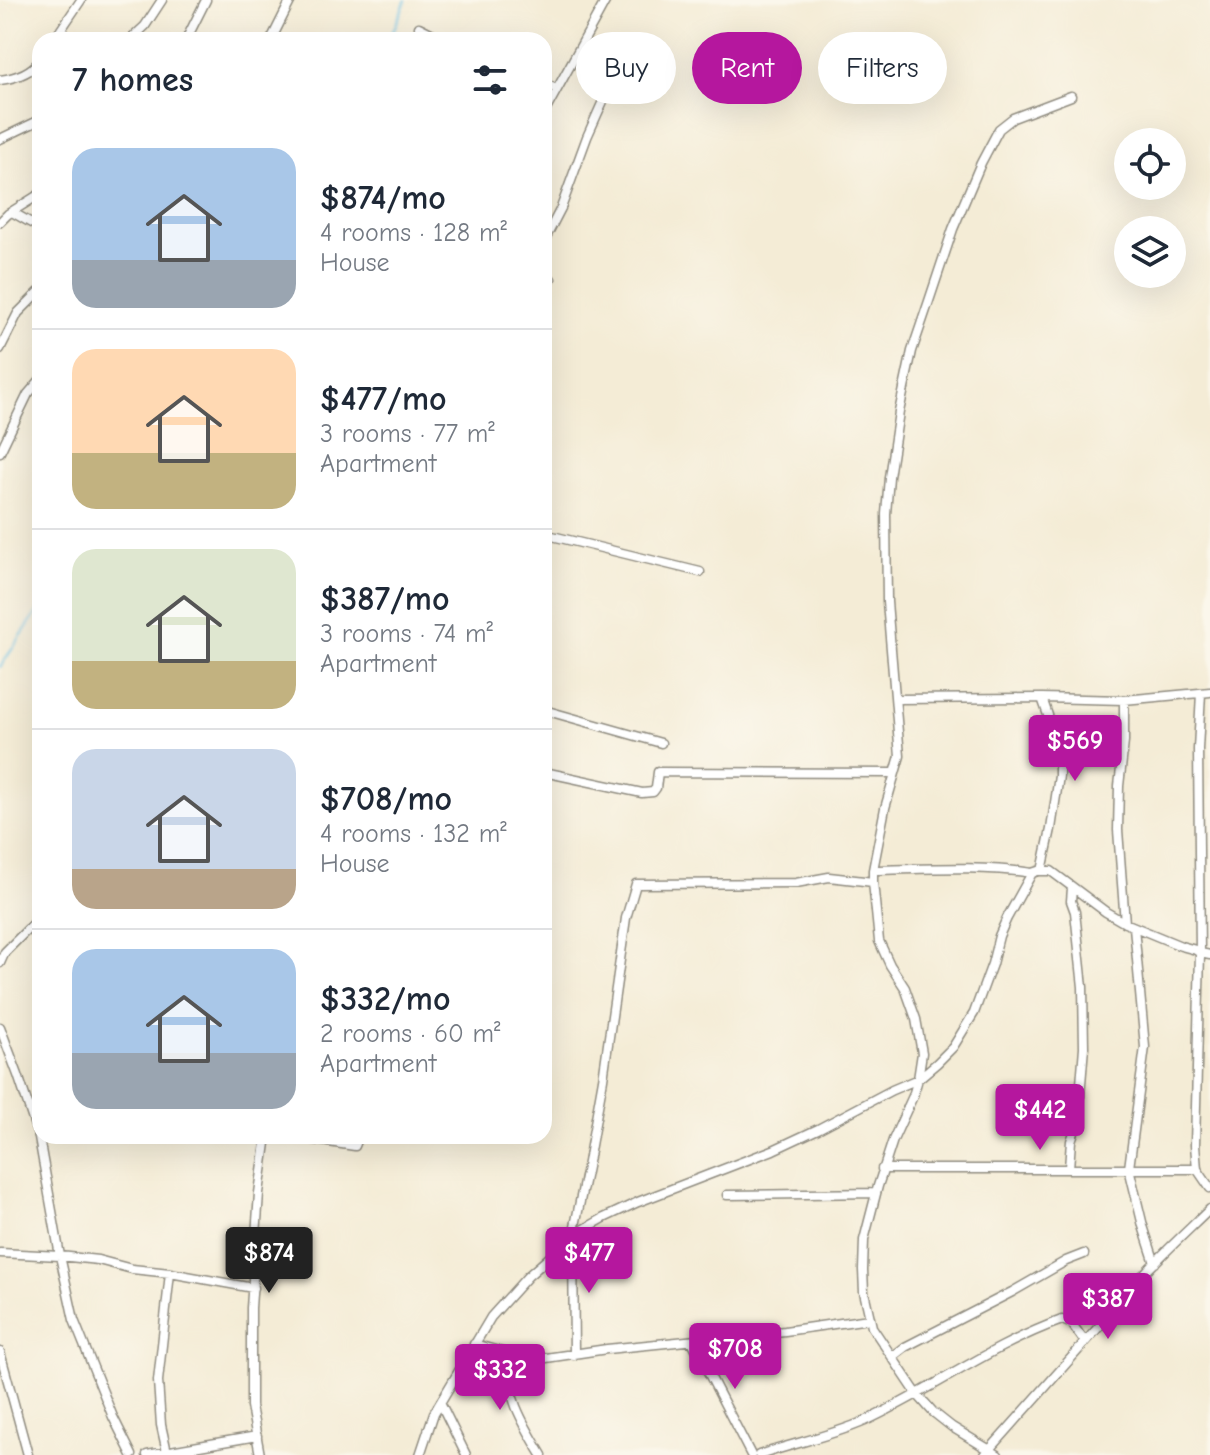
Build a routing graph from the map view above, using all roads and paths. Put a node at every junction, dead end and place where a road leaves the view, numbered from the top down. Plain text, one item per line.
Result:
1 (81, 0) edge
2 (162, 0) edge
3 (206, 0) edge
4 (291, 0) edge
5 (606, 0) edge
6 (419, 27) dead end
7 (59, 32) edge
8 (139, 32) edge
9 (190, 32) edge
10 (275, 32) edge
11 (429, 32) edge
12 (32, 69) edge
13 (0, 80) edge
14 (552, 87) edge
15 (556, 89) junction
16 (1071, 96) dead end
17 (552, 97) edge
18 (602, 104) edge
19 (32, 124) edge
20 (0, 139) edge
21 (32, 199) edge
22 (12, 212) junction
23 (0, 222) edge
24 (32, 223) edge
25 (552, 225) edge
26 (32, 299) edge
27 (0, 349) edge
28 (32, 389) edge
29 (0, 452) edge
30 (552, 536) edge
31 (700, 572) dead end
32 (1205, 692) edge
33 (1042, 698) junction
34 (896, 699) junction
35 (1124, 700) junction
36 (552, 712) edge
37 (661, 743) dead end
38 (1059, 747) junction
39 (1123, 754) junction
40 (895, 773) junction
41 (552, 774) edge
42 (873, 870) junction
43 (1042, 871) junction
44 (1032, 873) junction
45 (873, 882) junction
46 (1072, 888) junction
47 (1125, 923) junction
48 (32, 925) edge
49 (1134, 927) junction
50 (1200, 953) junction
51 (1210, 955) edge
52 (0, 963) edge
53 (0, 1027) edge
54 (918, 1079) junction
55 (32, 1117) edge
56 (40, 1144) edge
57 (266, 1144) edge
58 (1069, 1168) junction
59 (1129, 1168) junction
60 (882, 1169) junction
61 (1197, 1169) junction
62 (1210, 1188) edge
63 (876, 1193) junction
64 (727, 1195) dead end
65 (1210, 1209) edge
66 (573, 1236) junction
67 (0, 1253) edge
68 (1084, 1254) dead end
69 (60, 1256) junction
70 (1155, 1263) junction
71 (170, 1273) junction
72 (253, 1288) junction
73 (869, 1319) junction
74 (692, 1341) junction
75 (1085, 1342) junction
76 (474, 1344) junction
77 (0, 1352) edge
78 (504, 1353) junction
79 (574, 1355) junction
80 (892, 1357) junction
81 (917, 1394) junction
82 (441, 1404) junction
83 (257, 1436) junction
84 (167, 1452) junction
85 (991, 1453) edge
86 (28, 1455) edge
87 (132, 1455) edge
88 (147, 1455) edge
89 (260, 1455) edge
90 (420, 1455) edge
91 (466, 1455) edge
92 (542, 1455) edge
93 (751, 1455) edge
94 (759, 1455) edge

1 - 7 street
2 - 8 street
3 - 9 street
4 - 10 street
5 - 15 street
6 - 11 street
12 - 13 street
14 - 15 street
15 - 17 street
16 - 34 street
18 - 25 street
19 - 20 street
21 - 22 street
22 - 23 street
22 - 24 street
26 - 27 street
28 - 29 street
30 - 31 street
32 - 35 street
32 - 50 street
33 - 34 street
33 - 35 street
33 - 38 street
34 - 40 street
35 - 39 street
36 - 37 street
38 - 39 street
38 - 43 street
39 - 47 street
40 - 41 street
40 - 42 street
42 - 44 street
42 - 45 street
43 - 44 street
43 - 46 street
44 - 54 street
45 - 54 street
45 - 66 street
46 - 47 street
46 - 58 street
47 - 49 street
48 - 52 street
49 - 50 street
49 - 59 street
50 - 51 street
50 - 61 street
53 - 55 street
54 - 60 street
54 - 66 street
56 - 69 street
57 - 72 street
58 - 59 street
58 - 60 street
59 - 61 street
59 - 70 street
60 - 63 street
61 - 62 street
63 - 64 street
63 - 73 street
65 - 70 street
66 - 76 street
66 - 79 street
67 - 69 street
68 - 80 street
69 - 71 street
69 - 87 street
70 - 75 street
71 - 72 street
71 - 84 street
72 - 83 street
73 - 74 street
73 - 80 street
74 - 79 street
74 - 93 street
75 - 81 street
75 - 85 street
76 - 78 street
76 - 82 street
77 - 86 street
78 - 79 street
78 - 92 street
80 - 81 street
81 - 85 street
81 - 94 street
82 - 90 street
82 - 91 street
83 - 84 street
83 - 89 street
84 - 88 street

